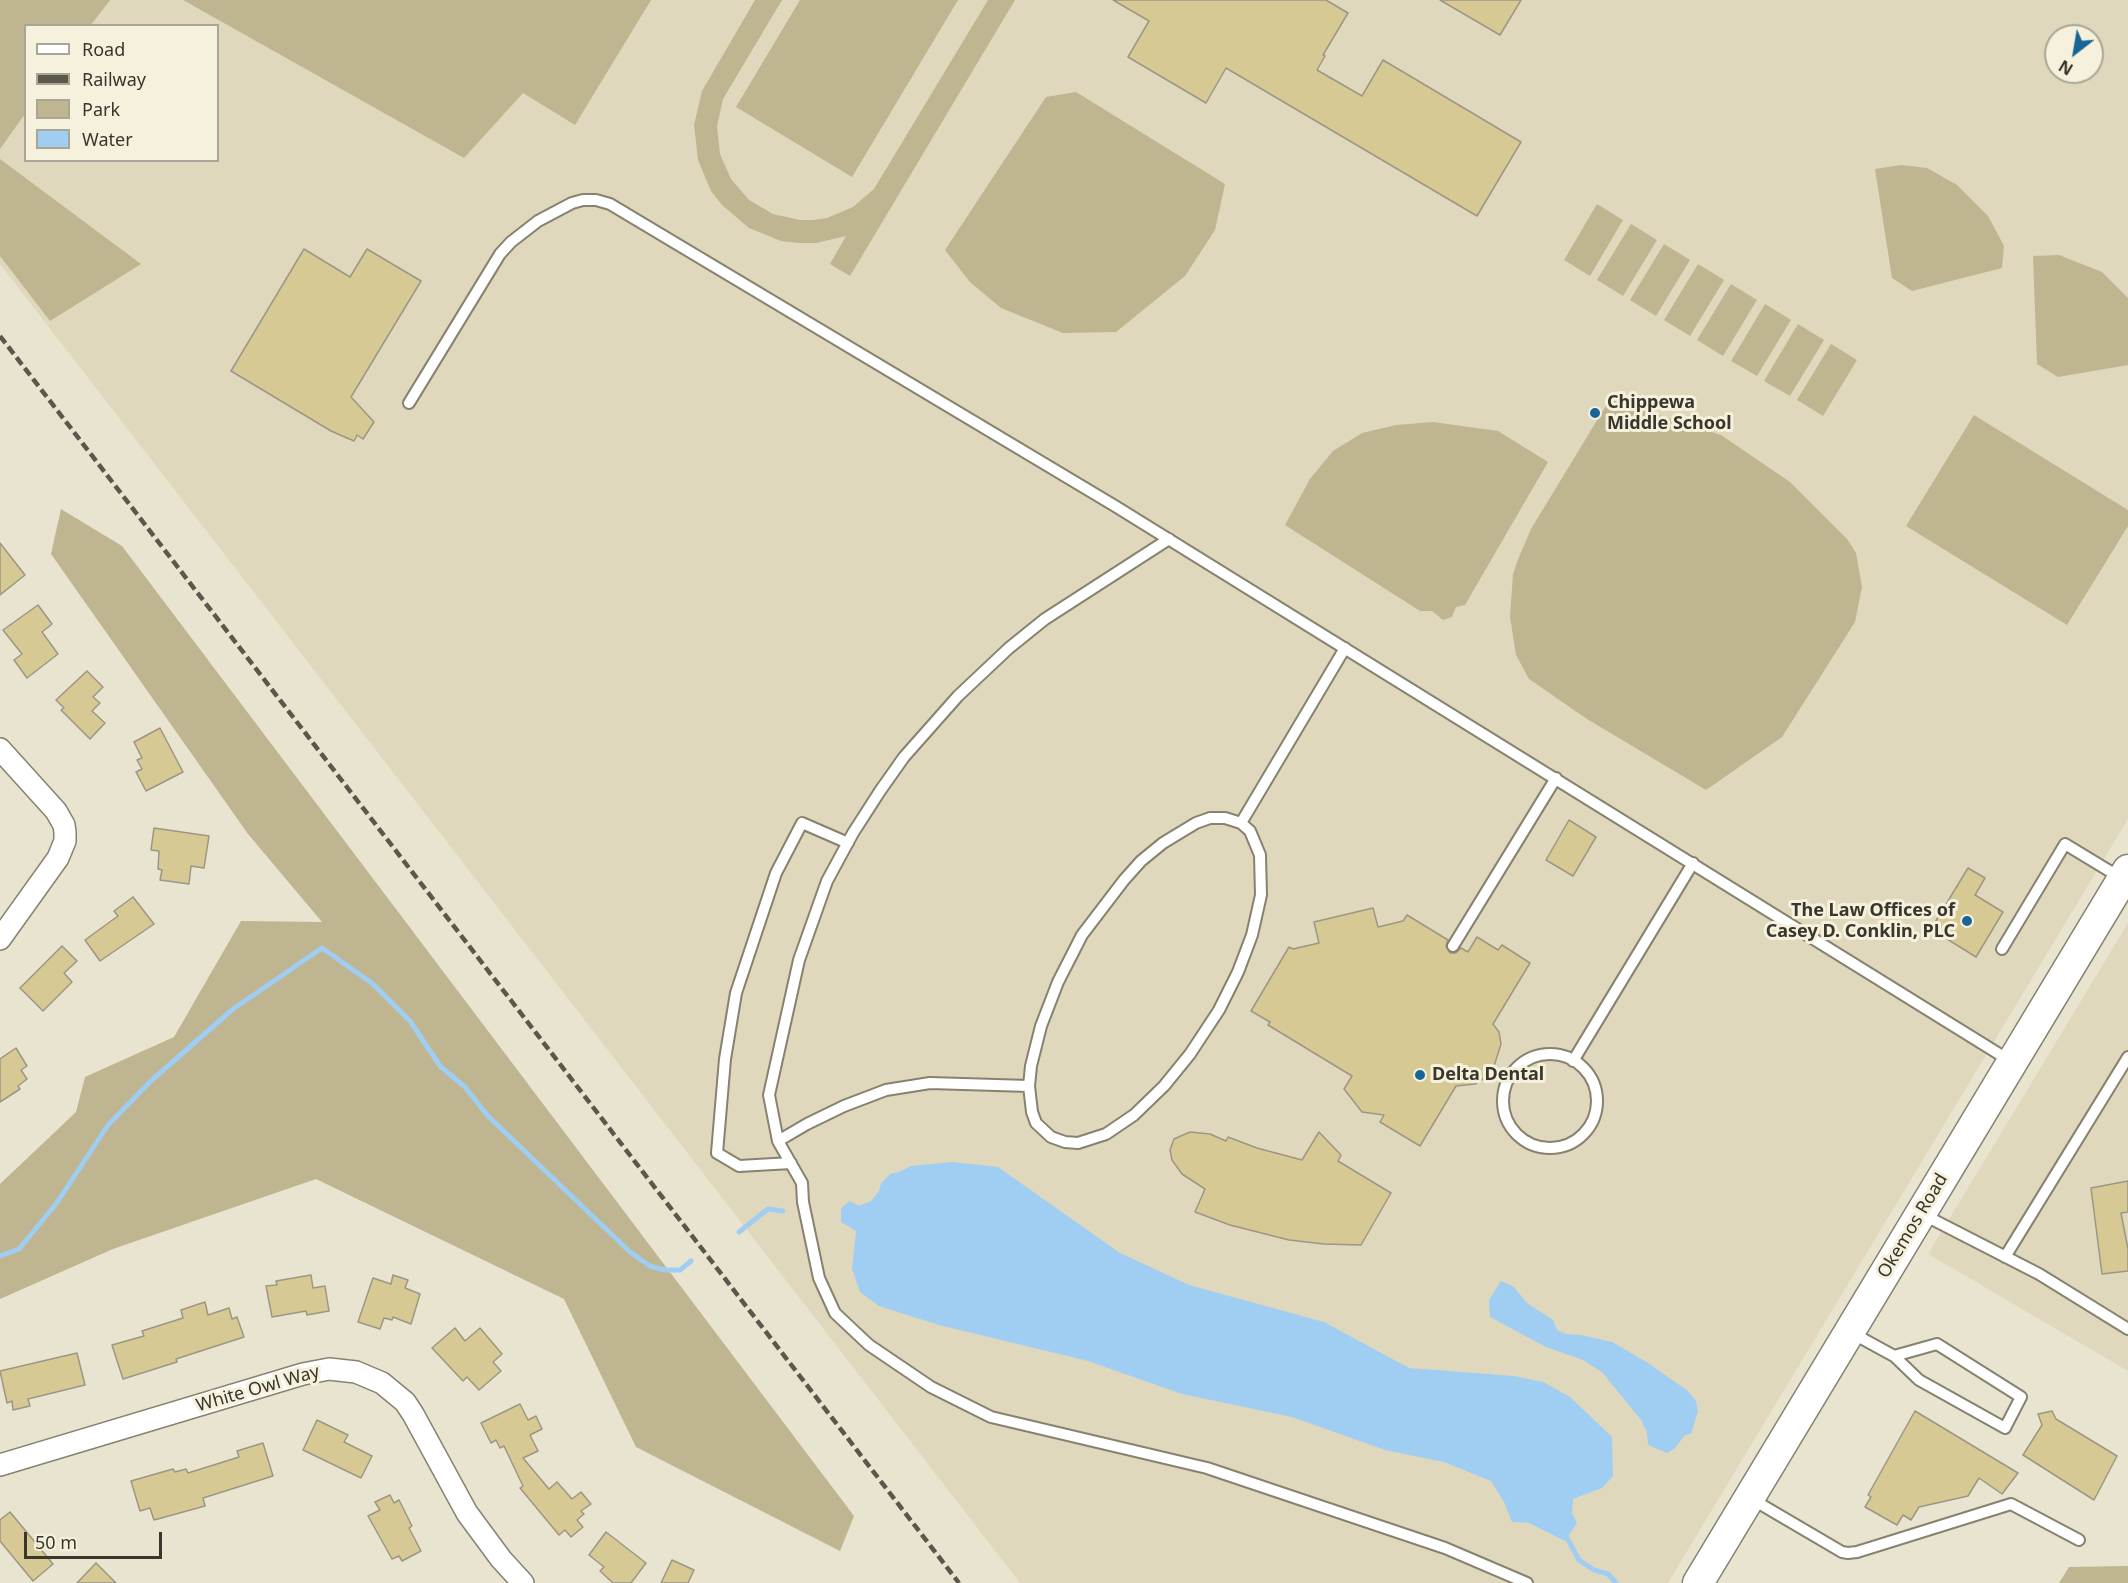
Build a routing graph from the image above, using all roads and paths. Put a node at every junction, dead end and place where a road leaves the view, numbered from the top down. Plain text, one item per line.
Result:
1 (409, 403) dead end
2 (1169, 539) junction
3 (1346, 648) junction
4 (0, 749) edge
5 (1556, 778) junction
6 (1241, 823) junction
7 (848, 843) junction
8 (1693, 863) junction
9 (2125, 874) edge
10 (0, 939) edge
11 (1453, 946) dead end
12 (2002, 949) dead end
13 (2128, 1057) edge
14 (1574, 1061) junction
15 (2012, 1062) junction
16 (1029, 1086) junction
17 (778, 1141) junction
18 (791, 1163) junction
19 (1921, 1213) junction
20 (2005, 1257) junction
21 (2128, 1329) edge
22 (1849, 1331) junction
23 (1894, 1356) junction
24 (0, 1465) edge
25 (1750, 1498) junction
26 (2079, 1540) dead end
27 (523, 1583) edge
28 (1527, 1583) edge
29 (1698, 1583) edge

1 - 2 lane
2 - 3 lane
2 - 7 lane
3 - 5 lane
3 - 6 lane
4 - 10 street
5 - 8 lane
5 - 11 lane
6 - 16 lane
6 - 16 lane
7 - 17 lane
7 - 18 lane
8 - 14 lane
8 - 15 lane
9 - 12 lane
9 - 15 main road, Okemos Road
13 - 20 lane
14 - 14 lane
15 - 19 main road, Okemos Road
16 - 17 lane
17 - 18 lane
18 - 28 lane
19 - 20 lane
19 - 22 main road, Okemos Road
20 - 21 lane
22 - 23 lane
22 - 25 main road, Okemos Road
23 - 23 lane
24 - 27 street, White Owl Way
25 - 26 lane
25 - 29 main road, Okemos Road

